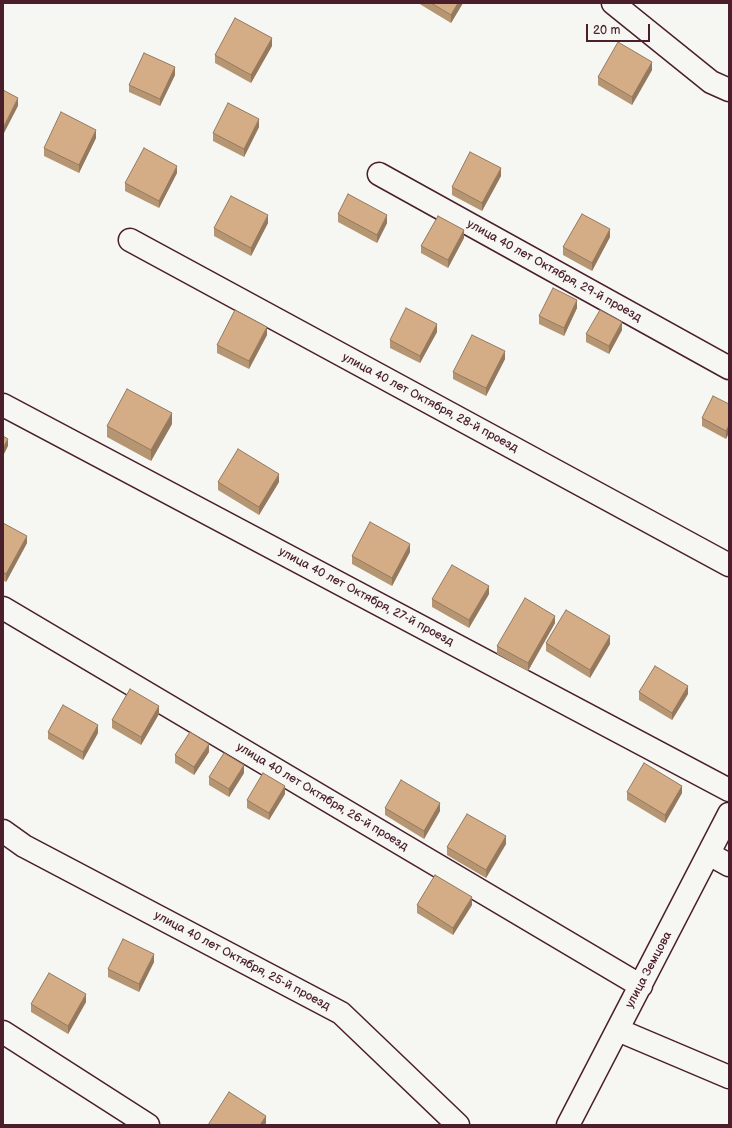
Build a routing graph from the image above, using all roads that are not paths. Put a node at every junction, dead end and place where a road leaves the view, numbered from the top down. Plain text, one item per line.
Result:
1 (612, 3) edge
2 (729, 90) edge
3 (379, 174) dead end
4 (130, 240) dead end
5 (729, 368) edge
6 (3, 405) edge
7 (729, 565) edge
8 (3, 608) edge
9 (729, 790) edge
10 (729, 814) edge
11 (3, 830) edge
12 (709, 854) junction
13 (729, 865) edge
14 (641, 986) junction
15 (618, 1030) junction
16 (3, 1032) edge
17 (729, 1077) edge
18 (148, 1125) edge
19 (458, 1125) edge
20 (568, 1125) edge

1 - 2 street
3 - 5 street, улица 40 лет Октября, 29-й проезд
4 - 7 street, улица 40 лет Октября, 28-й проезд
6 - 9 street, улица 40 лет Октября, 27-й проезд
8 - 14 street, улица 40 лет Октября, 26-й проезд
10 - 12 street, улица Земцова
11 - 19 street, улица 40 лет Октября, 25-й проезд
12 - 13 street
12 - 14 street, улица Земцова
14 - 15 street, улица Земцова
15 - 17 street
15 - 20 street, улица Земцова
16 - 18 street

